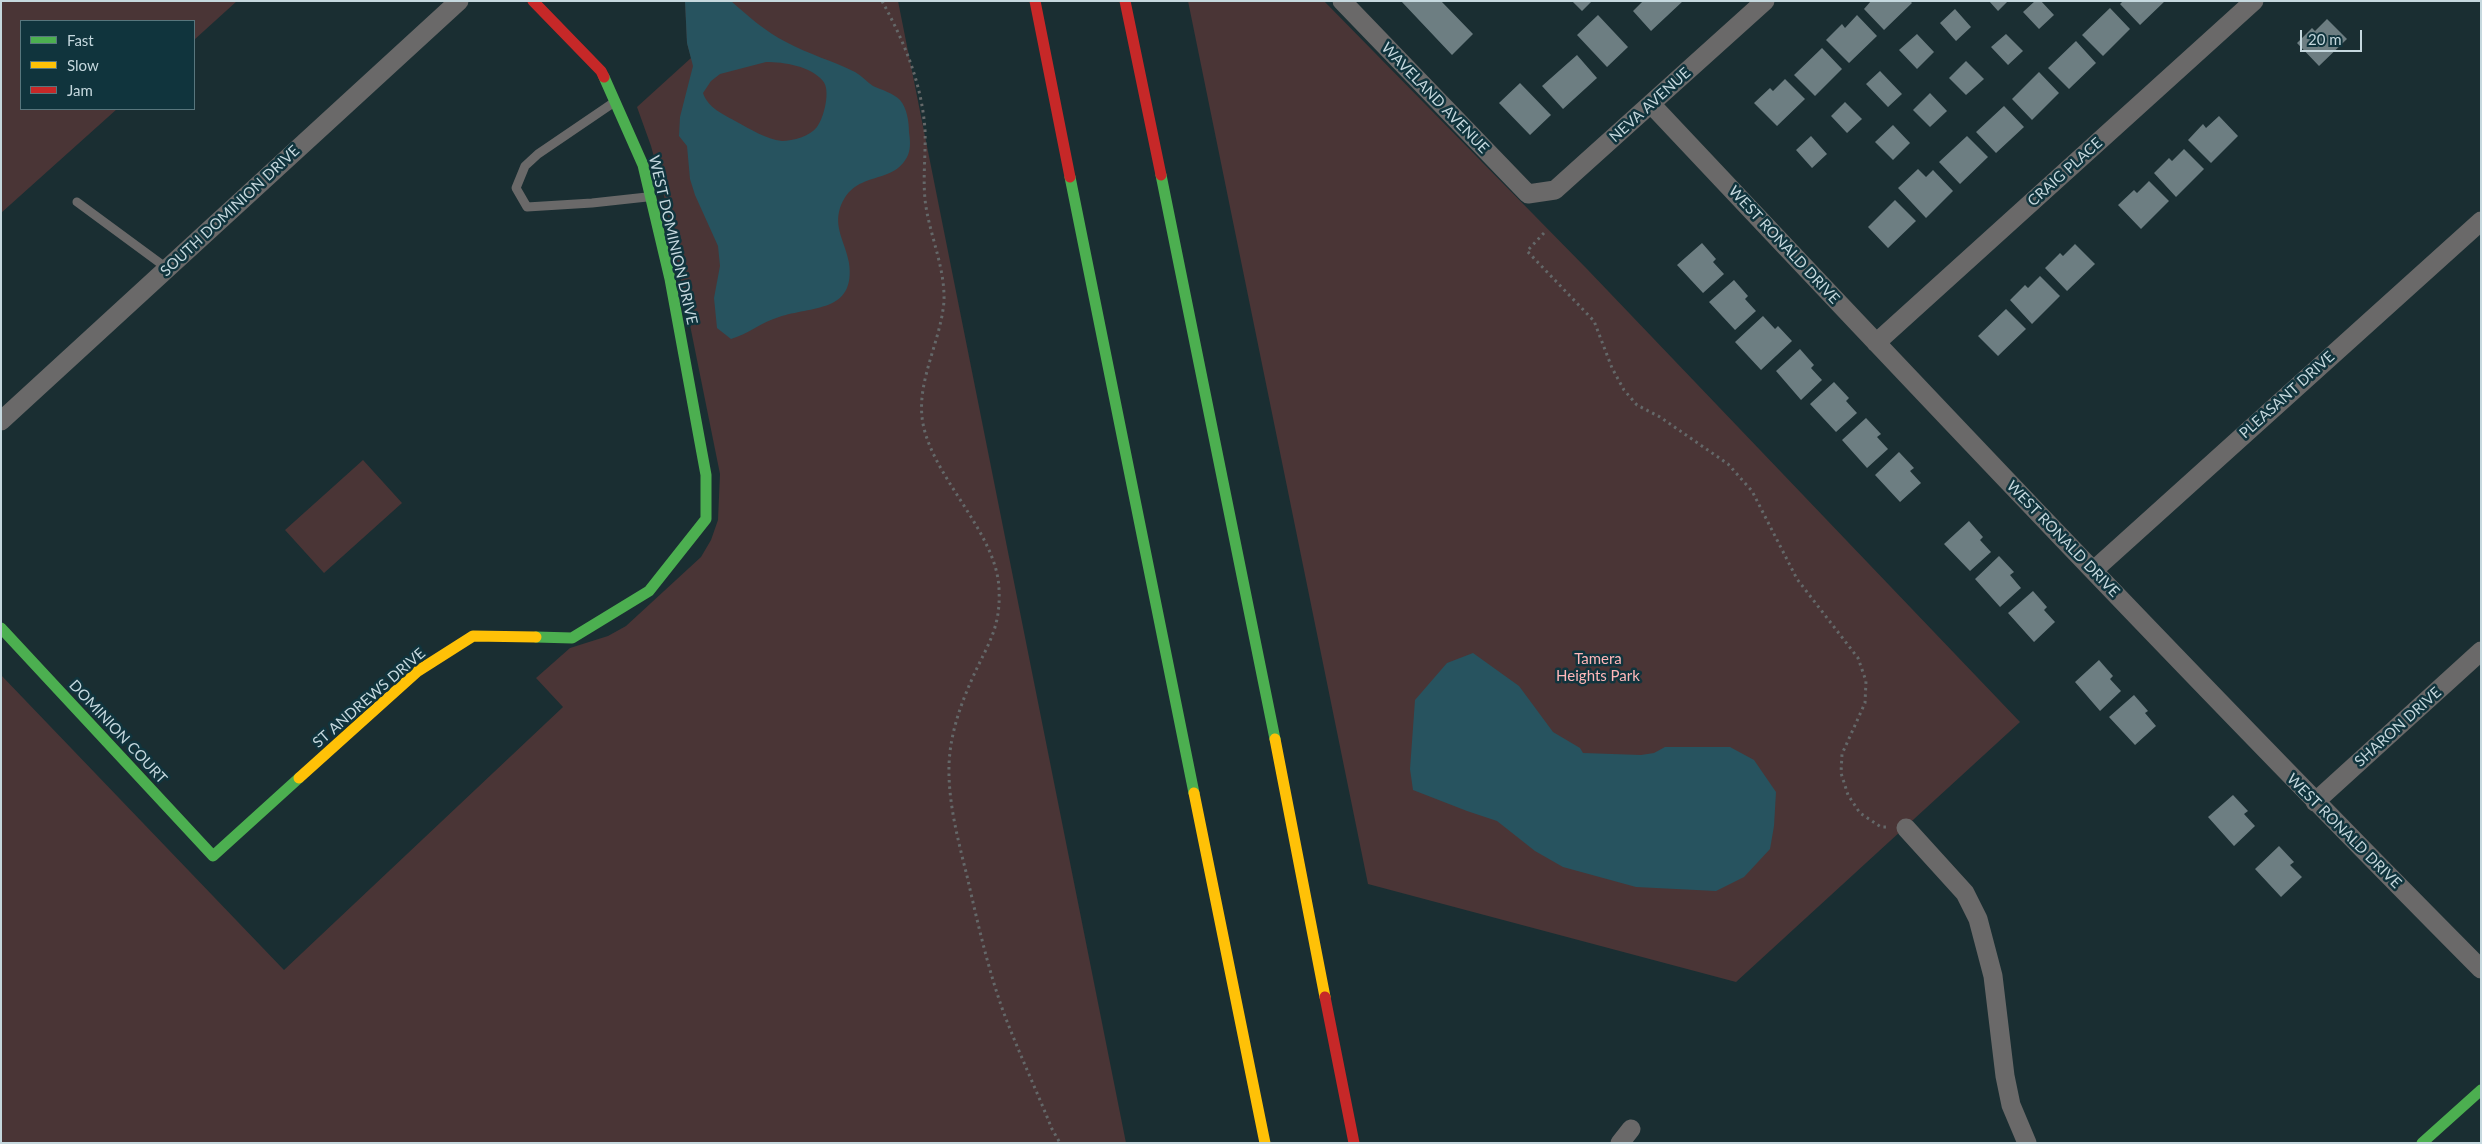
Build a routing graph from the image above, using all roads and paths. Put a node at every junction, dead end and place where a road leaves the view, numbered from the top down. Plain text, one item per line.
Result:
1 (459, 1) edge
2 (534, 1) edge
3 (882, 1) edge
4 (1035, 1) edge
5 (1125, 1) edge
6 (1342, 1) edge
7 (1764, 1) edge
8 (2254, 1) edge
9 (614, 102) junction
10 (1651, 104) junction
11 (1528, 194) joint
12 (650, 196) junction
13 (77, 202) dead end
14 (2481, 220) edge
15 (1544, 233) dead end
16 (168, 269) junction
17 (1876, 343) junction
18 (1, 421) edge
19 (706, 519) joint
20 (2094, 570) junction
21 (1, 628) edge
22 (2481, 651) edge
23 (2315, 802) junction
24 (1906, 828) joint
25 (213, 856) joint
26 (2481, 968) edge
27 (2481, 1090) edge
28 (1060, 1143) edge
29 (1265, 1143) edge
30 (1354, 1143) edge
31 (2027, 1143) edge
32 (2422, 1143) edge

1 - 16 street, SOUTH DOMINION DRIVE
2 - 9 main road, WEST DOMINION DRIVE
3 - 28 path
4 - 29 main road
5 - 30 main road
6 - 11 street, WAVELAND AVENUE
7 - 10 street, NEVA AVENUE
8 - 17 street, CRAIG PLACE
9 - 12 main road, WEST DOMINION DRIVE
9 - 12 lane
10 - 11 street, NEVA AVENUE
10 - 17 street, WEST RONALD DRIVE
12 - 19 main road, WEST DOMINION DRIVE
13 - 16 lane
14 - 20 street, PLEASANT DRIVE
15 - 24 path
16 - 18 street, SOUTH DOMINION DRIVE
17 - 20 street, WEST RONALD DRIVE
19 - 25 main road, ST ANDREWS DRIVE
20 - 23 street, WEST RONALD DRIVE
21 - 25 main road, DOMINION COURT
22 - 23 street, SHARON DRIVE
23 - 26 street, WEST RONALD DRIVE
24 - 31 street
27 - 32 main road

